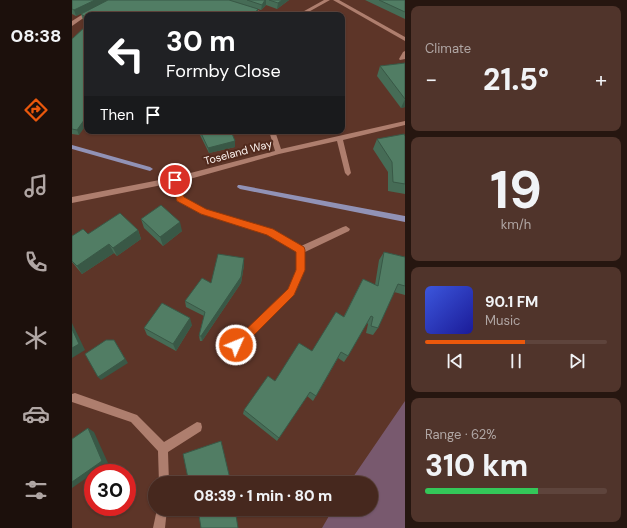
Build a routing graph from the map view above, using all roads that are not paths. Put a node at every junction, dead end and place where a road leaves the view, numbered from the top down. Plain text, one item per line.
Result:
1 (328, 0) edge
2 (335, 0) edge
3 (241, 7) edge
4 (98, 9) edge
5 (92, 12) edge
6 (258, 12) edge
7 (305, 12) edge
8 (72, 14) edge
9 (84, 16) edge
10 (79, 18) junction
11 (72, 24) edge
12 (405, 39) edge
13 (405, 53) edge
14 (402, 59) dead end
15 (405, 123) edge
16 (273, 134) edge
17 (339, 138) junction
18 (279, 152) junction
19 (348, 174) dead end
20 (175, 180) junction
21 (72, 200) edge
22 (346, 229) dead end
23 (301, 250) junction
24 (236, 345) dead end
25 (75, 398) dead end
26 (197, 426) dead end
27 (163, 450) junction
28 (164, 476) edge
29 (161, 516) edge
30 (159, 528) edge

1 - 7 street
2 - 12 street
3 - 6 street
4 - 5 street
8 - 10 street
9 - 10 street
10 - 11 street
13 - 14 street
15 - 17 street, Toseland Way
16 - 18 street
17 - 18 street, Toseland Way
17 - 19 street
18 - 20 street, Toseland Way
20 - 21 street, Toseland Way
20 - 23 street
22 - 23 street
23 - 24 street
25 - 27 street
26 - 27 street
27 - 28 street
29 - 30 street

